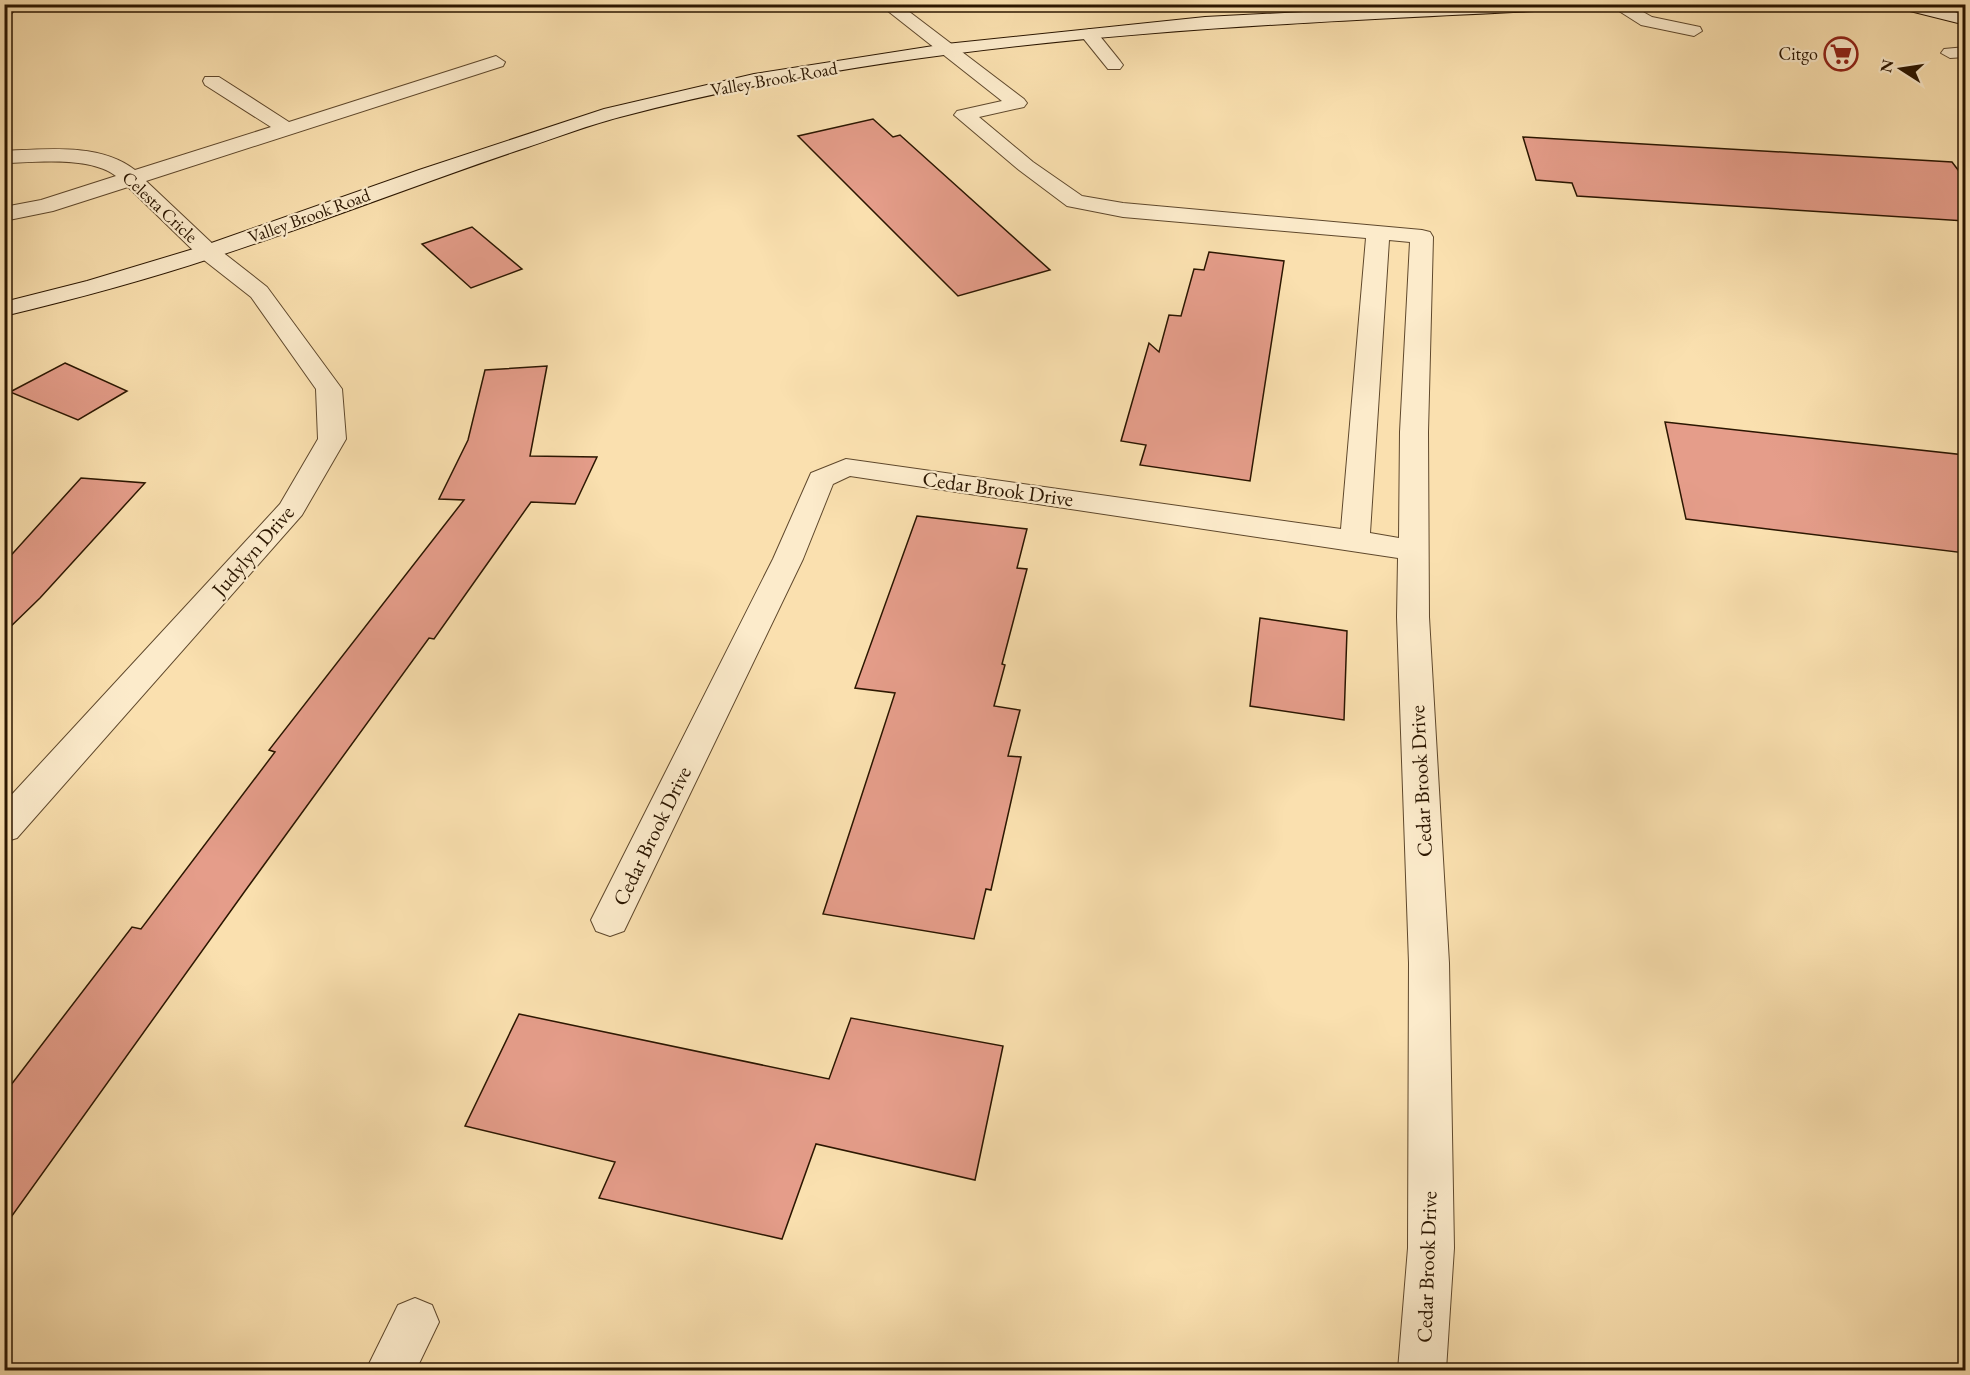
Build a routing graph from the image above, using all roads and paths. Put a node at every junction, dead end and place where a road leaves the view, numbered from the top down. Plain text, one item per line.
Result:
1 (12, 4) edge
2 (887, 4) edge
3 (1575, 4) edge
4 (1616, 4) edge
5 (1904, 4) edge
6 (4, 11) edge
7 (1965, 20) edge
8 (1694, 31) dead end
9 (1089, 34) junction
10 (946, 49) junction
11 (496, 62) dead end
12 (1114, 65) dead end
13 (212, 81) dead end
14 (285, 128) junction
15 (4, 157) edge
16 (130, 177) junction
17 (4, 214) edge
18 (1378, 232) junction
19 (208, 252) junction
20 (4, 309) edge
21 (1355, 540) junction
22 (1414, 550) junction
23 (4, 828) edge
24 (610, 920) dead end
25 (415, 1322) dead end
26 (390, 1371) edge
27 (1422, 1371) edge

1 - 6 street
2 - 10 street
3 - 9 street, Valley Brook Road
4 - 8 lane
5 - 7 street
9 - 10 street, Valley Brook Road
9 - 12 lane
10 - 18 street, Cedar Brook Drive
10 - 19 street, Valley Brook Road
11 - 14 street
13 - 14 street
14 - 16 street
15 - 16 street, Celesta Cricle
16 - 17 street
16 - 19 street, Celesta Cricle
18 - 21 street
18 - 22 street, Cedar Brook Drive
19 - 20 street, Valley Brook Road
19 - 23 street, Judylyn Drive
21 - 22 street, Cedar Brook Drive
21 - 24 street, Cedar Brook Drive
22 - 27 street, Cedar Brook Drive
25 - 26 street

